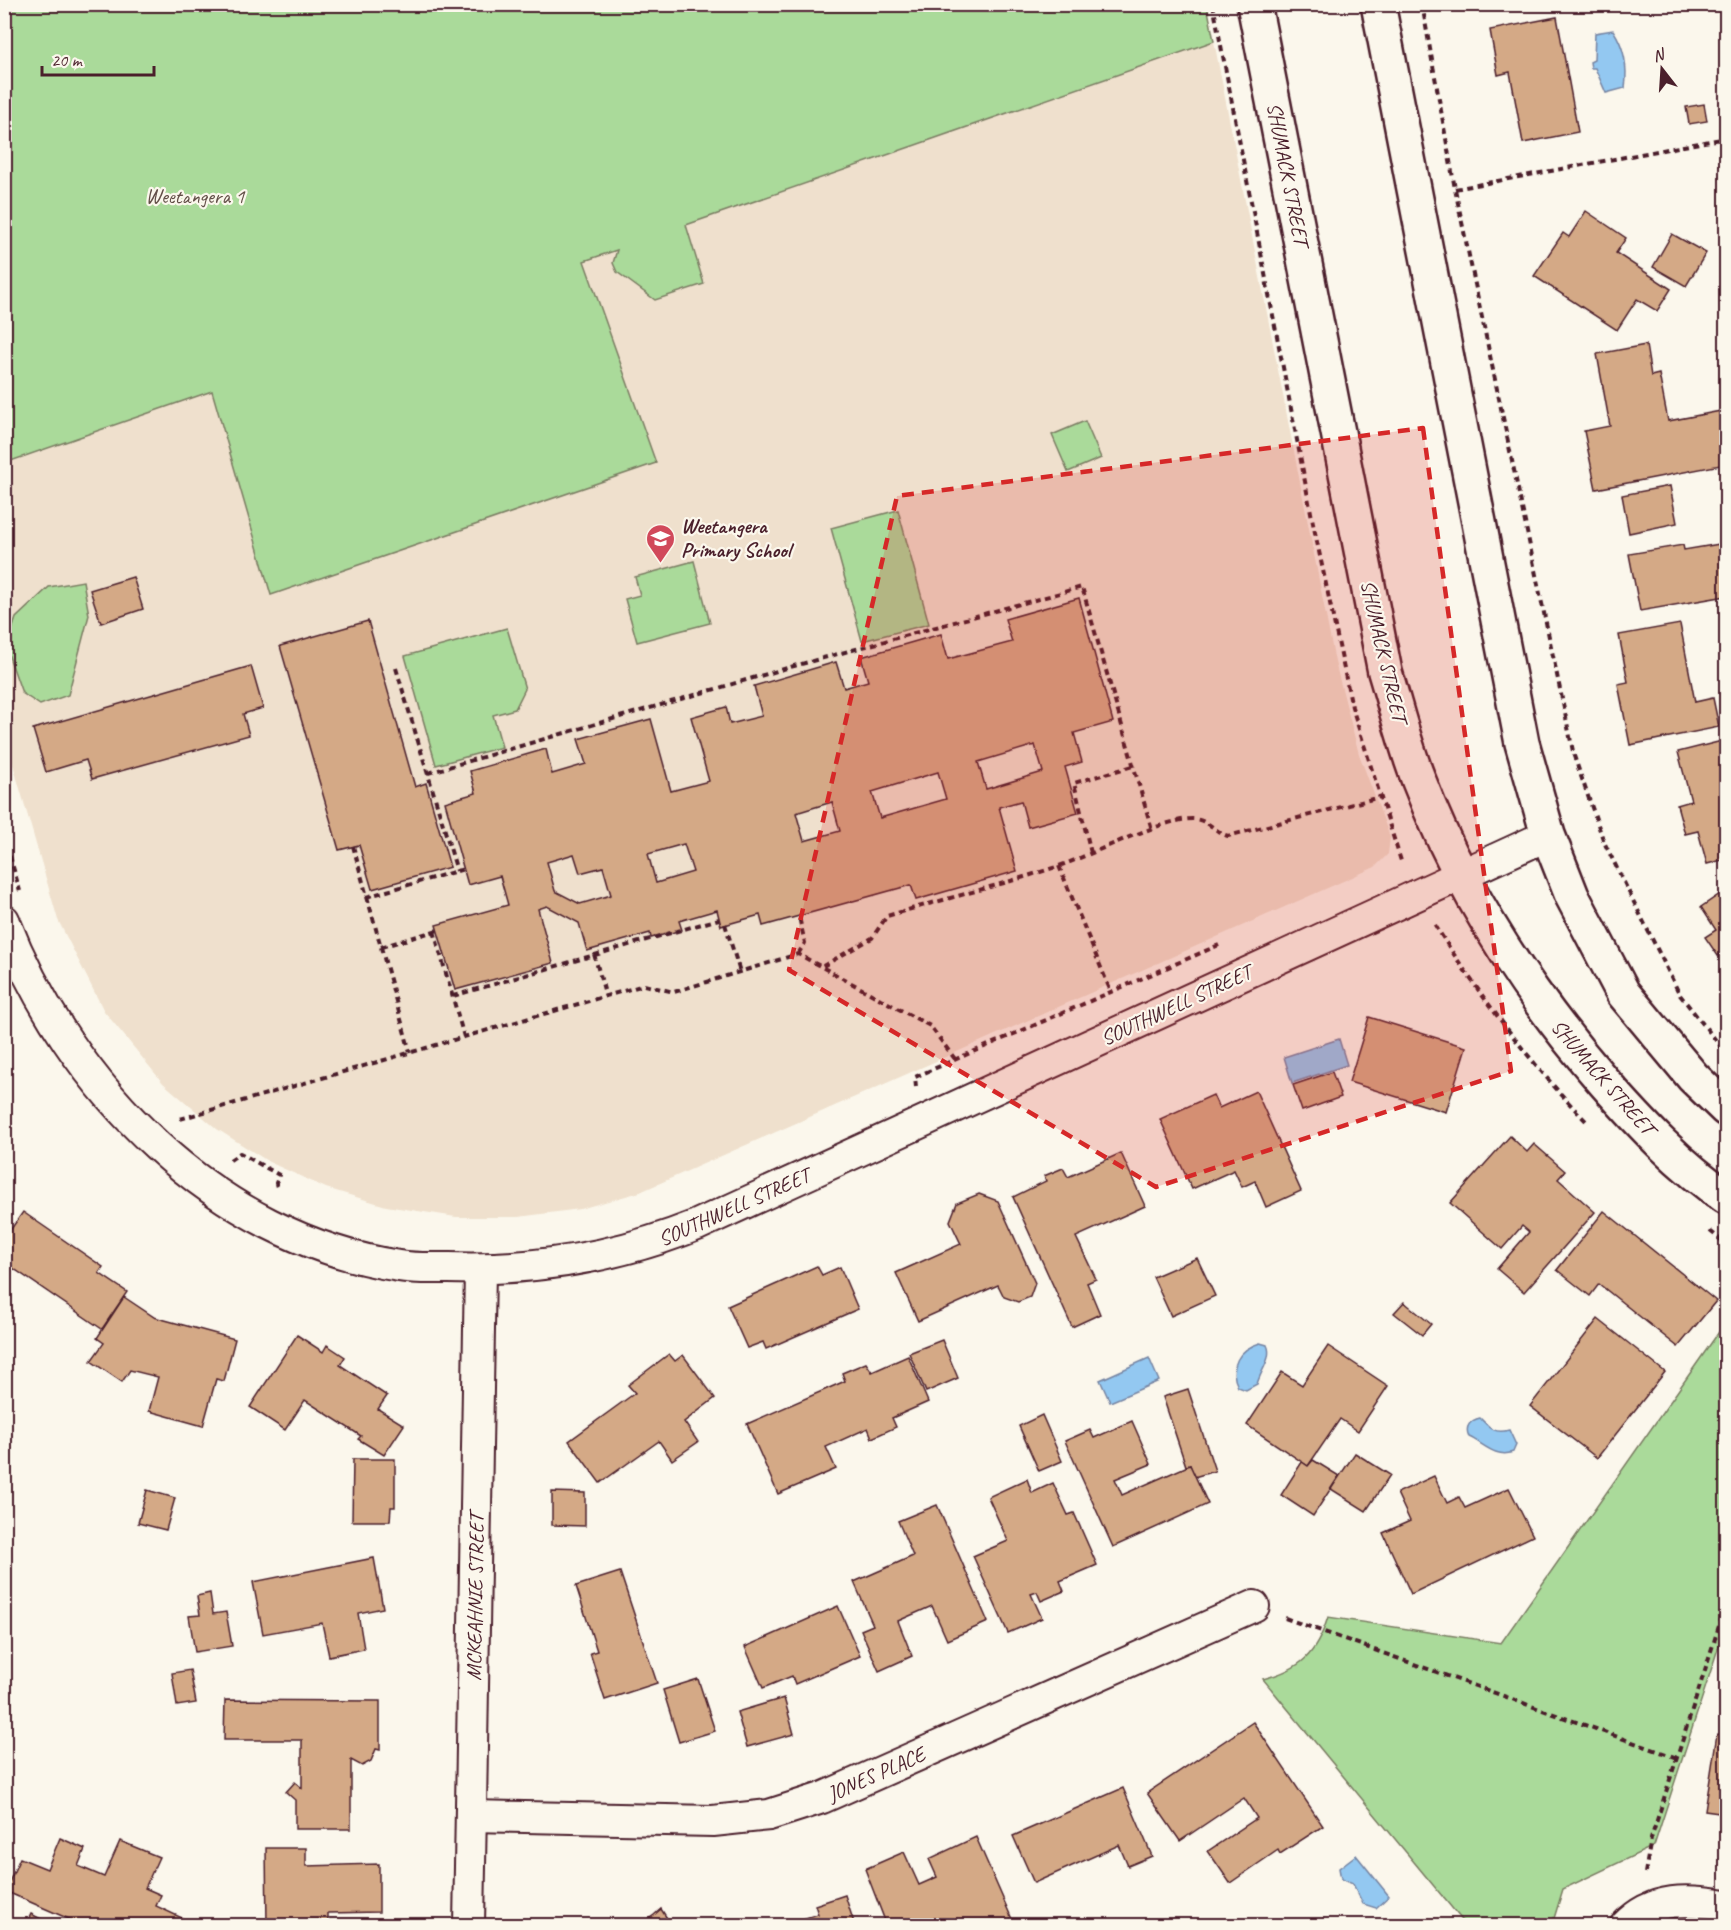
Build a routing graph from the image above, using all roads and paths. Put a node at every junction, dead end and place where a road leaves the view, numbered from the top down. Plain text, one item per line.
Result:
1 (1254, 4) edge
2 (1378, 4) edge
3 (1422, 4) edge
4 (1726, 138) edge
5 (1455, 189) junction
6 (396, 668) dead end
7 (1133, 766) junction
8 (428, 773) junction
9 (1380, 797) dead end
10 (1152, 830) junction
11 (1548, 835) junction
12 (4, 836) edge
13 (353, 846) dead end
14 (1090, 854) junction
15 (1059, 866) junction
16 (464, 869) dead end
17 (457, 871) junction
18 (1461, 875) junction
19 (366, 897) junction
20 (13, 908) edge
21 (799, 917) dead end
22 (719, 919) dead end
23 (725, 924) dead end
24 (1437, 928) dead end
25 (1426, 929) dead end
26 (381, 947) junction
27 (1209, 949) dead end
28 (594, 954) junction
29 (798, 954) junction
30 (822, 966) junction
31 (740, 972) junction
32 (1111, 992) junction
33 (453, 996) junction
34 (606, 997) junction
35 (464, 1037) junction
36 (410, 1052) junction
37 (1726, 1053) edge
38 (956, 1059) junction
39 (917, 1092) dead end
40 (1726, 1109) edge
41 (179, 1119) dead end
42 (224, 1162) dead end
43 (278, 1190) dead end
44 (1726, 1197) edge
45 (480, 1269) junction
46 (1726, 1604) edge
47 (1254, 1606) joint
48 (1677, 1758) junction
49 (471, 1816) junction
50 (1726, 1905) edge
51 (1649, 1907) junction
52 (469, 1926) edge
53 (1625, 1926) edge

1 - 18 street, SHUMACK STREET
2 - 11 street
3 - 5 path
4 - 5 path
5 - 37 path
6 - 8 path
7 - 8 path
7 - 10 path
7 - 14 path
8 - 17 path
9 - 10 path
10 - 14 path
11 - 18 street, SOUTHWELL STREET
11 - 40 street
12 - 20 path
13 - 19 path
14 - 15 path
15 - 30 path
15 - 32 path
16 - 17 path
17 - 19 path
18 - 44 street, SHUMACK STREET
18 - 45 street, SOUTHWELL STREET
19 - 26 path
20 - 45 street, SOUTHWELL STREET
21 - 29 path
22 - 28 path
23 - 31 path
24 - 25 path
26 - 33 path
26 - 36 path
27 - 32 path
28 - 33 path
28 - 34 path
29 - 30 path
29 - 31 path
30 - 38 path
31 - 34 path
32 - 38 path
33 - 35 path
34 - 35 path
35 - 36 path
36 - 41 path
38 - 39 path
42 - 43 path
45 - 49 street, MCKEAHNIE STREET
46 - 48 path
47 - 48 path
47 - 49 street, JONES PLACE
48 - 51 path
49 - 52 street, MCKEAHNIE STREET
50 - 51 street
51 - 53 street

